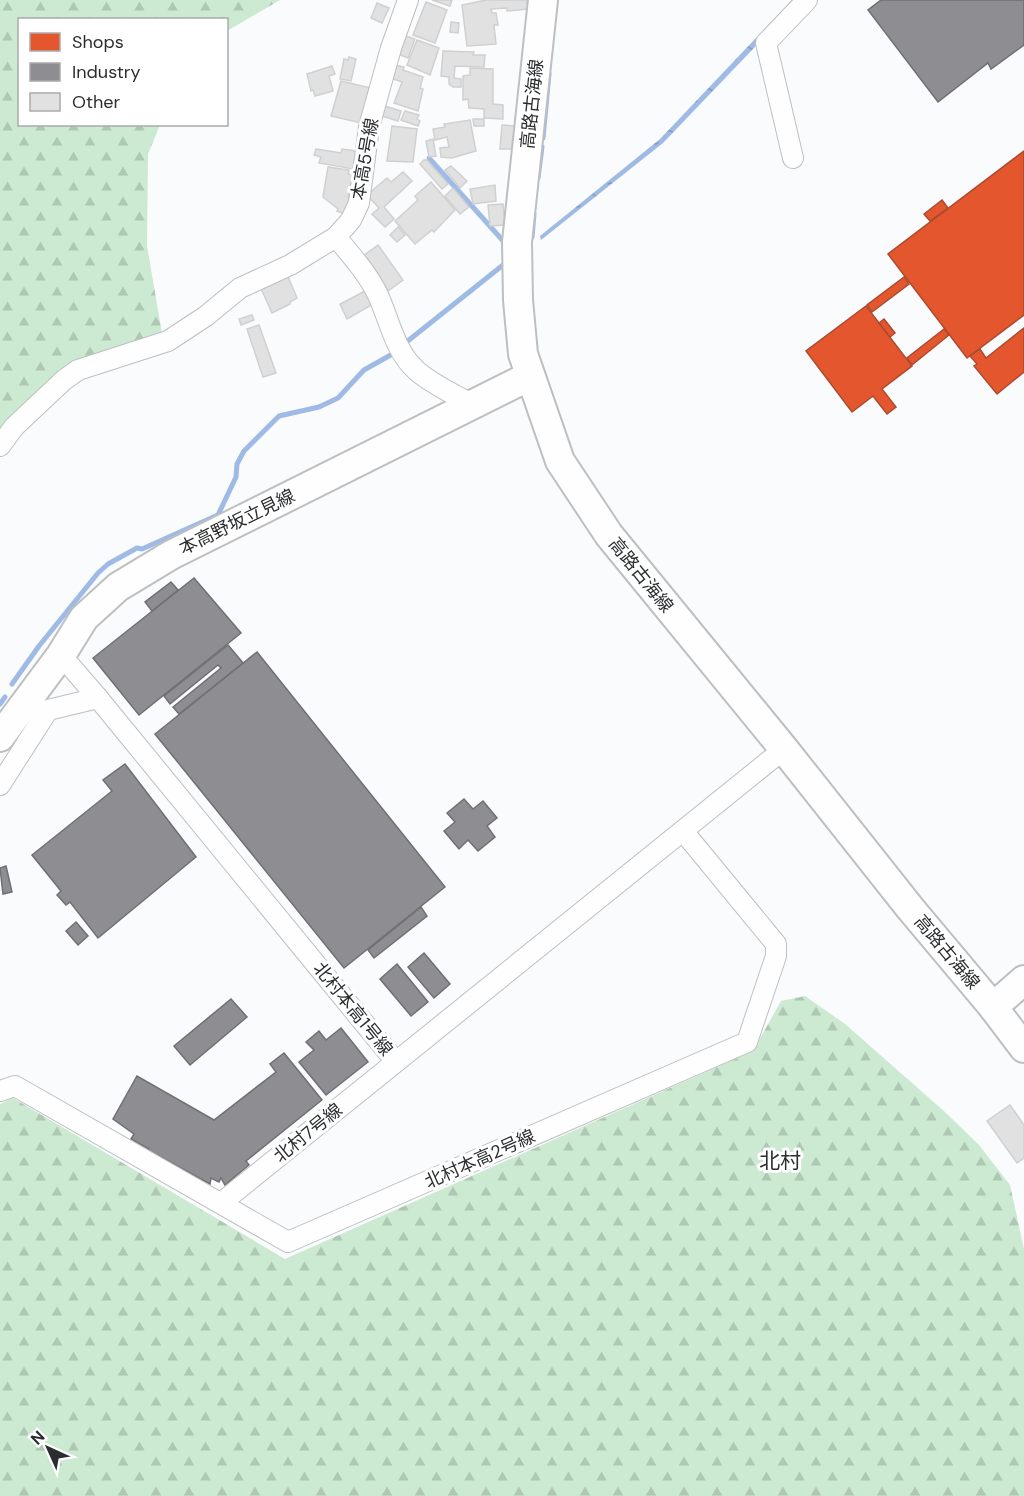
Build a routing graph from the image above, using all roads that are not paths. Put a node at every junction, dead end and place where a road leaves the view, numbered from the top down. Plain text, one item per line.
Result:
1 (408, 0) edge
2 (543, 0) edge
3 (807, 0) edge
4 (793, 158) dead end
5 (336, 237) junction
6 (530, 376) junction
7 (473, 405) junction
8 (0, 446) edge
9 (61, 655) junction
10 (98, 698) junction
11 (0, 737) edge
12 (784, 749) junction
13 (0, 785) edge
14 (683, 831) junction
15 (1024, 980) edge
16 (993, 1007) junction
17 (1024, 1048) edge
18 (396, 1062) junction
19 (0, 1092) edge
20 (220, 1203) junction

1 - 5 street, 本高5号線
2 - 6 main road, 高路古海線
3 - 4 street
5 - 7 street
5 - 8 street
6 - 7 main road, 本高野坂立見線
6 - 12 main road, 高路古海線
7 - 9 main road, 本高野坂立見線
9 - 10 street, 北村本高1号線
9 - 11 main road, 本高野坂立見線
10 - 13 street
10 - 18 street, 北村本高1号線
12 - 14 street, 北村本高1号線
12 - 16 main road, 高路古海線
14 - 18 street, 北村本高1号線
14 - 20 street, 北村本高2号線
15 - 16 main road
16 - 17 main road, 高路古海線
18 - 20 street, 北村7号線
19 - 20 street, 北村本高2号線

